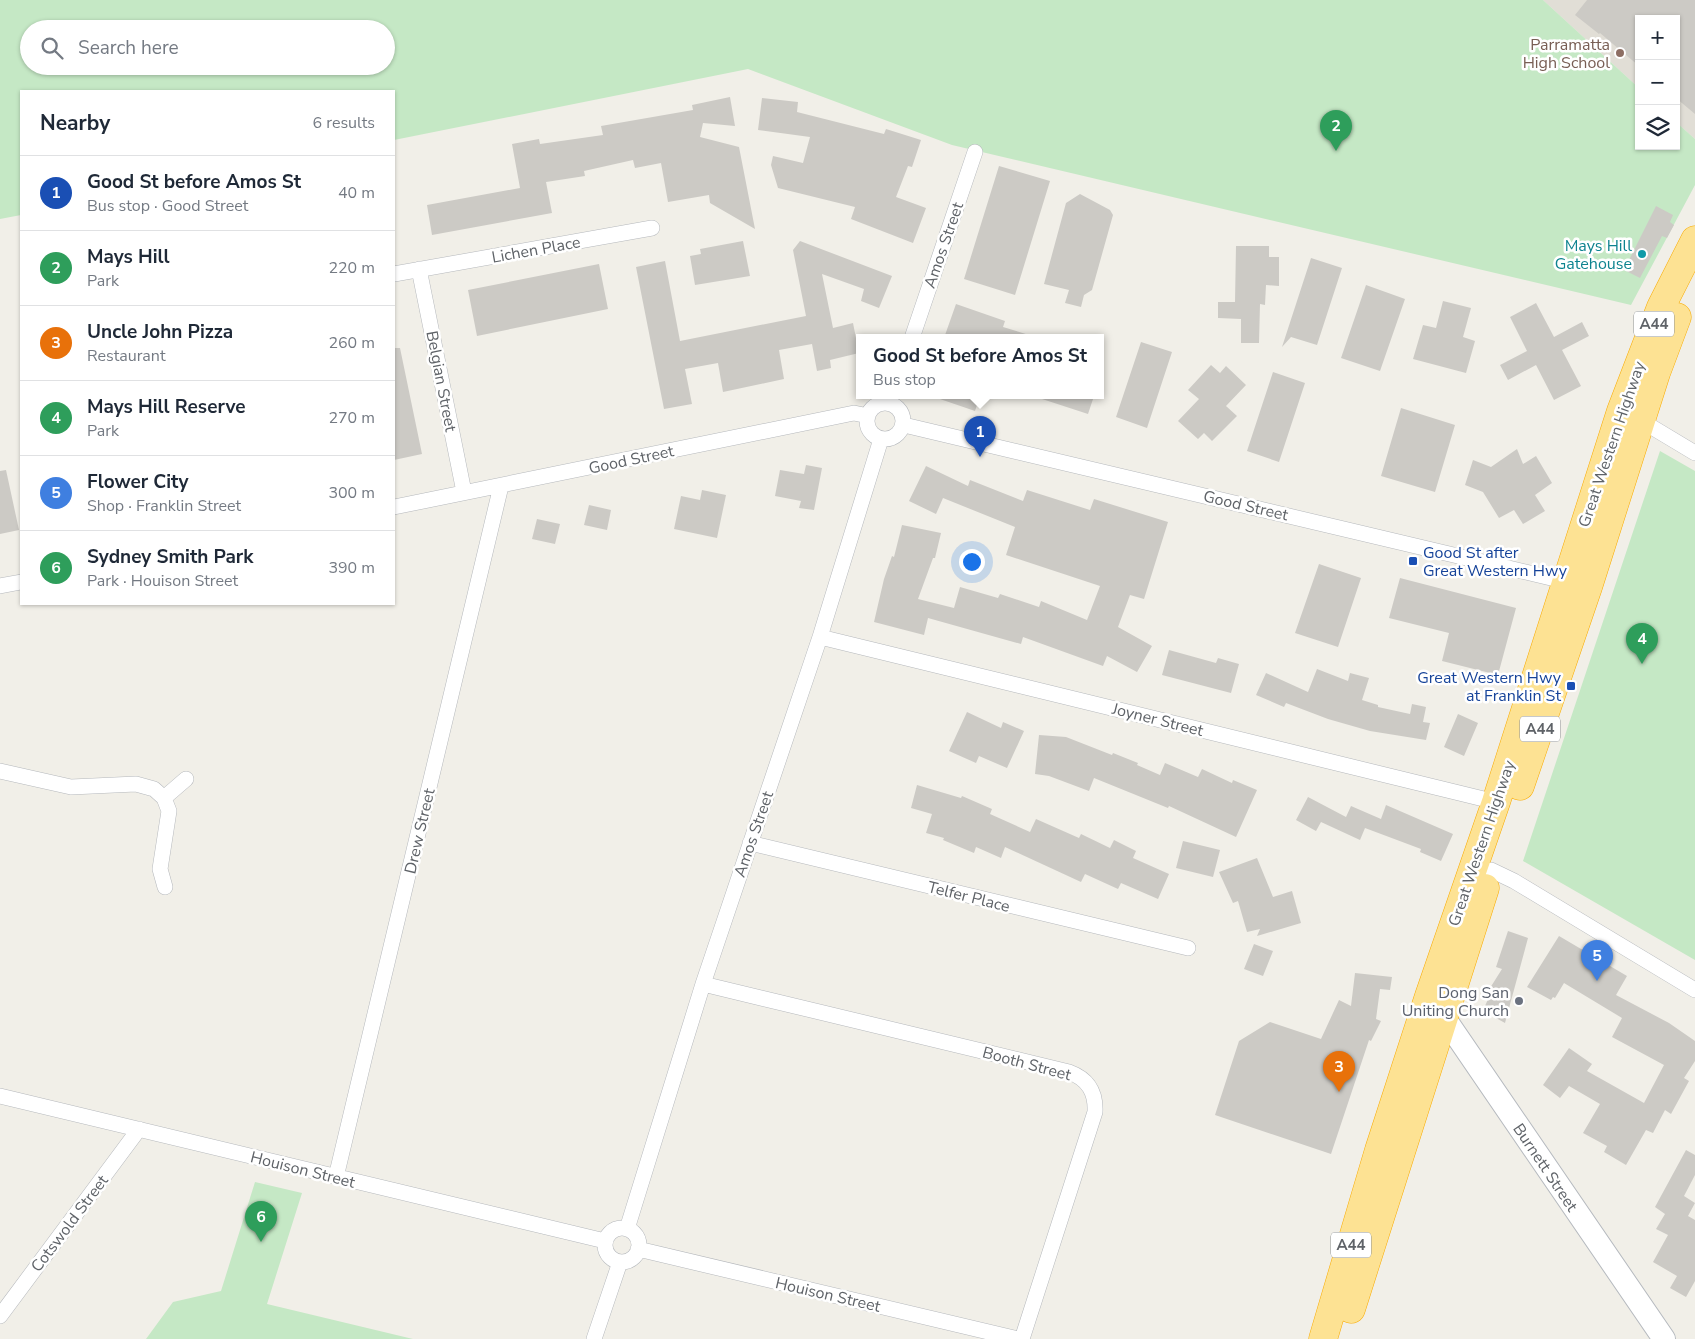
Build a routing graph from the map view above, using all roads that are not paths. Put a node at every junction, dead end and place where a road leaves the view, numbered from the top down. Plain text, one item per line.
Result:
1 (975, 152) dead end
2 (652, 228) dead end
3 (1695, 240) edge
4 (419, 269) junction
5 (395, 274) edge
6 (1695, 280) edge
7 (913, 334) edge
8 (894, 400) edge
9 (868, 416) junction
10 (1640, 420) junction
11 (904, 425) junction
12 (881, 439) junction
13 (1695, 453) edge
14 (502, 486) junction
15 (464, 492) junction
16 (395, 507) edge
17 (20, 582) edge
18 (1577, 584) junction
19 (0, 586) edge
20 (820, 637) junction
21 (0, 771) edge
22 (186, 779) dead end
23 (164, 798) junction
24 (1496, 802) junction
25 (750, 843) junction
26 (1491, 870) junction
27 (165, 887) dead end
28 (1188, 948) dead end
29 (703, 984) junction
30 (1695, 990) edge
31 (1429, 996) junction
32 (1444, 1018) junction
33 (0, 1096) edge
34 (138, 1129) junction
35 (336, 1177) junction
36 (626, 1229) junction
37 (605, 1242) junction
38 (638, 1250) junction
39 (620, 1262) junction
40 (0, 1316) edge
41 (594, 1339) edge
42 (1018, 1339) edge
43 (1022, 1339) edge
44 (1323, 1339) edge
45 (1342, 1339) edge
46 (1664, 1339) edge

1 - 7 street, Amos Street
2 - 4 street, Lichen Place
3 - 18 highway, Great Western Highway / A44
4 - 5 street, Lichen Place
4 - 15 street, Belgian Street
6 - 10 highway, Great Western Highway / A44
8 - 9 street
8 - 11 street
9 - 12 street
9 - 14 street, Good Street
10 - 13 street
10 - 18 highway, Great Western Highway / A44
11 - 12 street
11 - 18 street, Good Street
12 - 20 street, Amos Street
14 - 15 street, Good Street
14 - 35 street, Drew Street
15 - 16 street, Good Street
17 - 19 street
18 - 24 highway, Great Western Highway / A44
18 - 26 highway, Great Western Highway / A44
20 - 24 street, Joyner Street
20 - 25 street, Amos Street
21 - 23 street
22 - 23 street
23 - 27 street
24 - 31 highway, Great Western Highway / A44
25 - 28 street, Telfer Place
25 - 29 street, Amos Street
26 - 30 street
26 - 32 highway, Great Western Highway / A44
29 - 36 street, Amos Street
29 - 43 street, Booth Street
31 - 32 main road, Burnett Street
31 - 44 highway, Great Western Highway / A44
32 - 45 highway, Great Western Highway / A44
32 - 46 main road, Burnett Street
33 - 34 street, Houison Street
34 - 35 street, Houison Street
34 - 40 street, Cotswold Street
35 - 37 street, Houison Street
36 - 37 street
36 - 38 street
37 - 39 street
38 - 39 street
38 - 42 street, Houison Street
39 - 41 street

